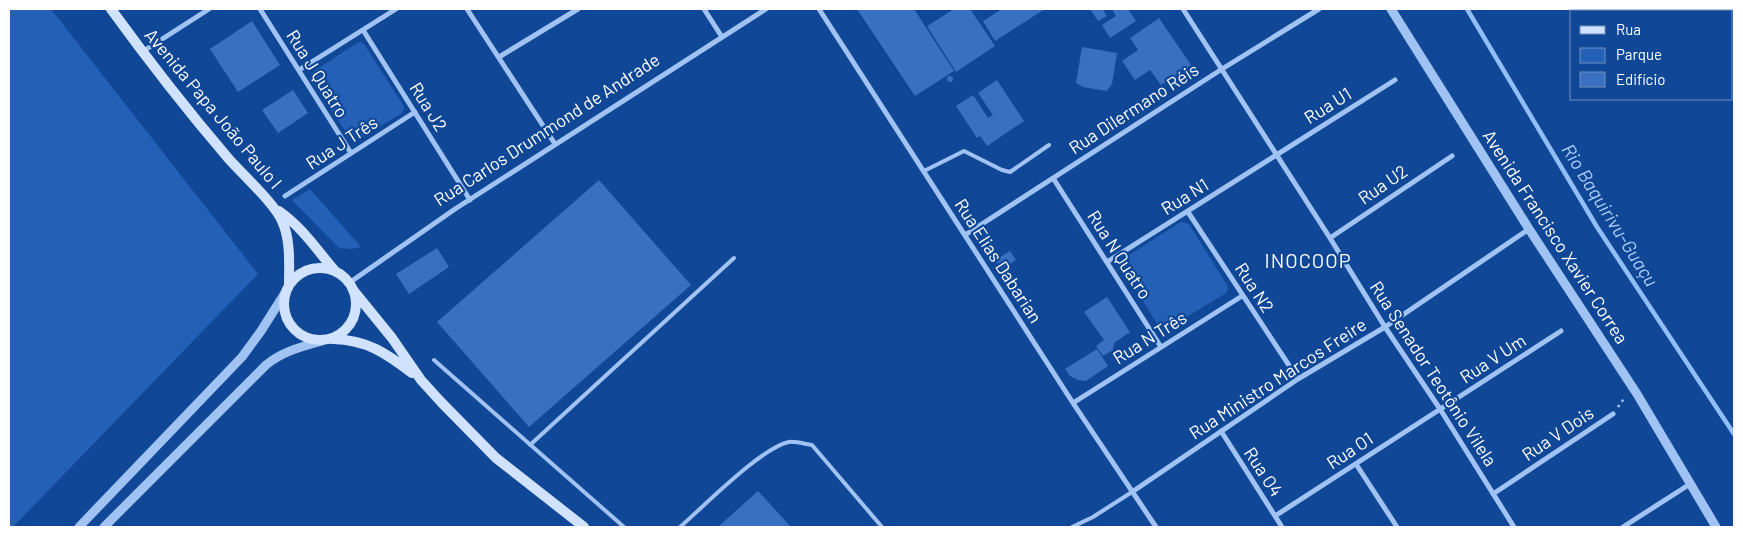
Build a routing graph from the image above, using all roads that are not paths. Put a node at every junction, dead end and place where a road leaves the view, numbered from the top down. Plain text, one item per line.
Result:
1 (111, 9) edge
2 (209, 9) edge
3 (260, 9) edge
4 (396, 9) edge
5 (467, 9) edge
6 (578, 9) edge
7 (704, 9) edge
8 (766, 9) edge
9 (819, 9) edge
10 (1183, 9) edge
11 (1319, 9) edge
12 (1391, 9) edge
13 (363, 30) junction
14 (722, 37) junction
15 (142, 52) junction
16 (499, 58) junction
17 (1222, 69) junction
18 (299, 70) junction
19 (1395, 80) dead end
20 (415, 112) junction
21 (555, 144) junction
22 (1050, 145) dead end
23 (351, 153) junction
24 (1277, 155) junction
25 (1452, 156) dead end
26 (924, 171) junction
27 (1053, 178) junction
28 (285, 196) dead end
29 (470, 200) junction
30 (272, 206) junction
31 (1188, 212) junction
32 (1528, 229) junction
33 (965, 235) junction
34 (1330, 238) junction
35 (734, 258) dead end
36 (1107, 262) junction
37 (335, 271) junction
38 (351, 286) junction
39 (287, 289) junction
40 (1242, 296) junction
41 (1385, 327) junction
42 (1561, 331) dead end
43 (326, 340) junction
44 (1161, 347) junction
45 (434, 360) dead end
46 (421, 380) junction
47 (1298, 380) junction
48 (1073, 403) junction
49 (1440, 409) junction
50 (1612, 414) road end
51 (1220, 431) junction
52 (530, 445) junction
53 (1356, 464) junction
54 (1690, 484) junction
55 (1132, 492) junction
56 (1493, 494) junction
57 (1275, 516) junction
58 (79, 527) edge
59 (104, 527) edge
60 (584, 527) edge
61 (624, 527) edge
62 (680, 527) edge
63 (882, 527) edge
64 (1072, 527) edge
65 (1156, 527) edge
66 (1282, 527) edge
67 (1397, 527) edge
68 (1514, 527) edge
69 (1623, 527) edge
70 (1716, 527) edge

1 - 15 main road, Avenida Papa João Paulo I
2 - 15 street
3 - 18 street, Rua J Quatro
4 - 13 street
5 - 16 street
6 - 16 street
7 - 14 street
8 - 14 street, Rua Carlos Drummond de Andrade
9 - 26 street, Rua Elias Dabarian
10 - 17 street, Rua Senador Teotônio Vilela
11 - 17 street, Rua Dilermano Réis
12 - 32 street, Avenida Francisco Xavier Correa
13 - 18 street
13 - 20 street, Rua J2
14 - 21 street, Rua Carlos Drummond de Andrade
15 - 30 main road, Avenida Papa João Paulo I
16 - 21 street
17 - 24 street, Rua Senador Teotônio Vilela
17 - 27 street, Rua Dilermano Réis
18 - 23 street, Rua J Quatro
19 - 24 street, Rua U1
20 - 23 street, Rua J Três
20 - 29 street, Rua J2
21 - 29 street, Rua Carlos Drummond de Andrade
22 - 26 lane
23 - 28 street, Rua J Três
24 - 31 street, Rua N1
24 - 34 street, Rua Senador Teotônio Vilela
25 - 34 street, Rua U2
26 - 33 street, Rua Elias Dabarian
27 - 33 street, Rua Dilermano Réis
27 - 36 street, Rua N Quatro
29 - 38 street, Rua Carlos Drummond de Andrade
30 - 37 main road, Avenida Papa João Paulo I
30 - 39 main road, Avenida Papa João Paulo I
31 - 36 street, Rua N1
31 - 40 street, Rua N2
32 - 41 street, Rua Ministro Marcos Freire
32 - 54 street, Avenida Francisco Xavier Correa
33 - 48 street, Rua Elias Dabarian
34 - 41 street, Rua Senador Teotônio Vilela
35 - 52 lane
36 - 44 street, Rua N Quatro
37 - 38 main road
37 - 39 main road
38 - 43 main road
38 - 46 main road
39 - 43 main road
39 - 58 street
40 - 44 street, Rua N Três
40 - 47 street, Rua N2
41 - 47 street, Rua Ministro Marcos Freire
41 - 49 street, Rua Senador Teotônio Vilela
42 - 49 street, Rua V Um
43 - 46 main road
43 - 59 street
44 - 48 street, Rua N Três
45 - 52 lane
46 - 60 main road
47 - 51 street, Rua Ministro Marcos Freire
48 - 55 street, Rua Elias Dabarian
49 - 53 street, Rua O1
49 - 56 street, Rua Senador Teotônio Vilela
50 - 56 street, Rua V Dois
51 - 55 street, Rua Ministro Marcos Freire
51 - 57 street, Rua O4
52 - 61 lane
53 - 57 street, Rua O1
53 - 67 street
54 - 69 street
54 - 70 street, Avenida Francisco Xavier Correa
55 - 64 lane, Rua Ministro Marcos Freire
55 - 65 street, Rua Elias Dabarian
56 - 68 street, Rua Senador Teotônio Vilela
57 - 66 street, Rua O4
62 - 63 lane

